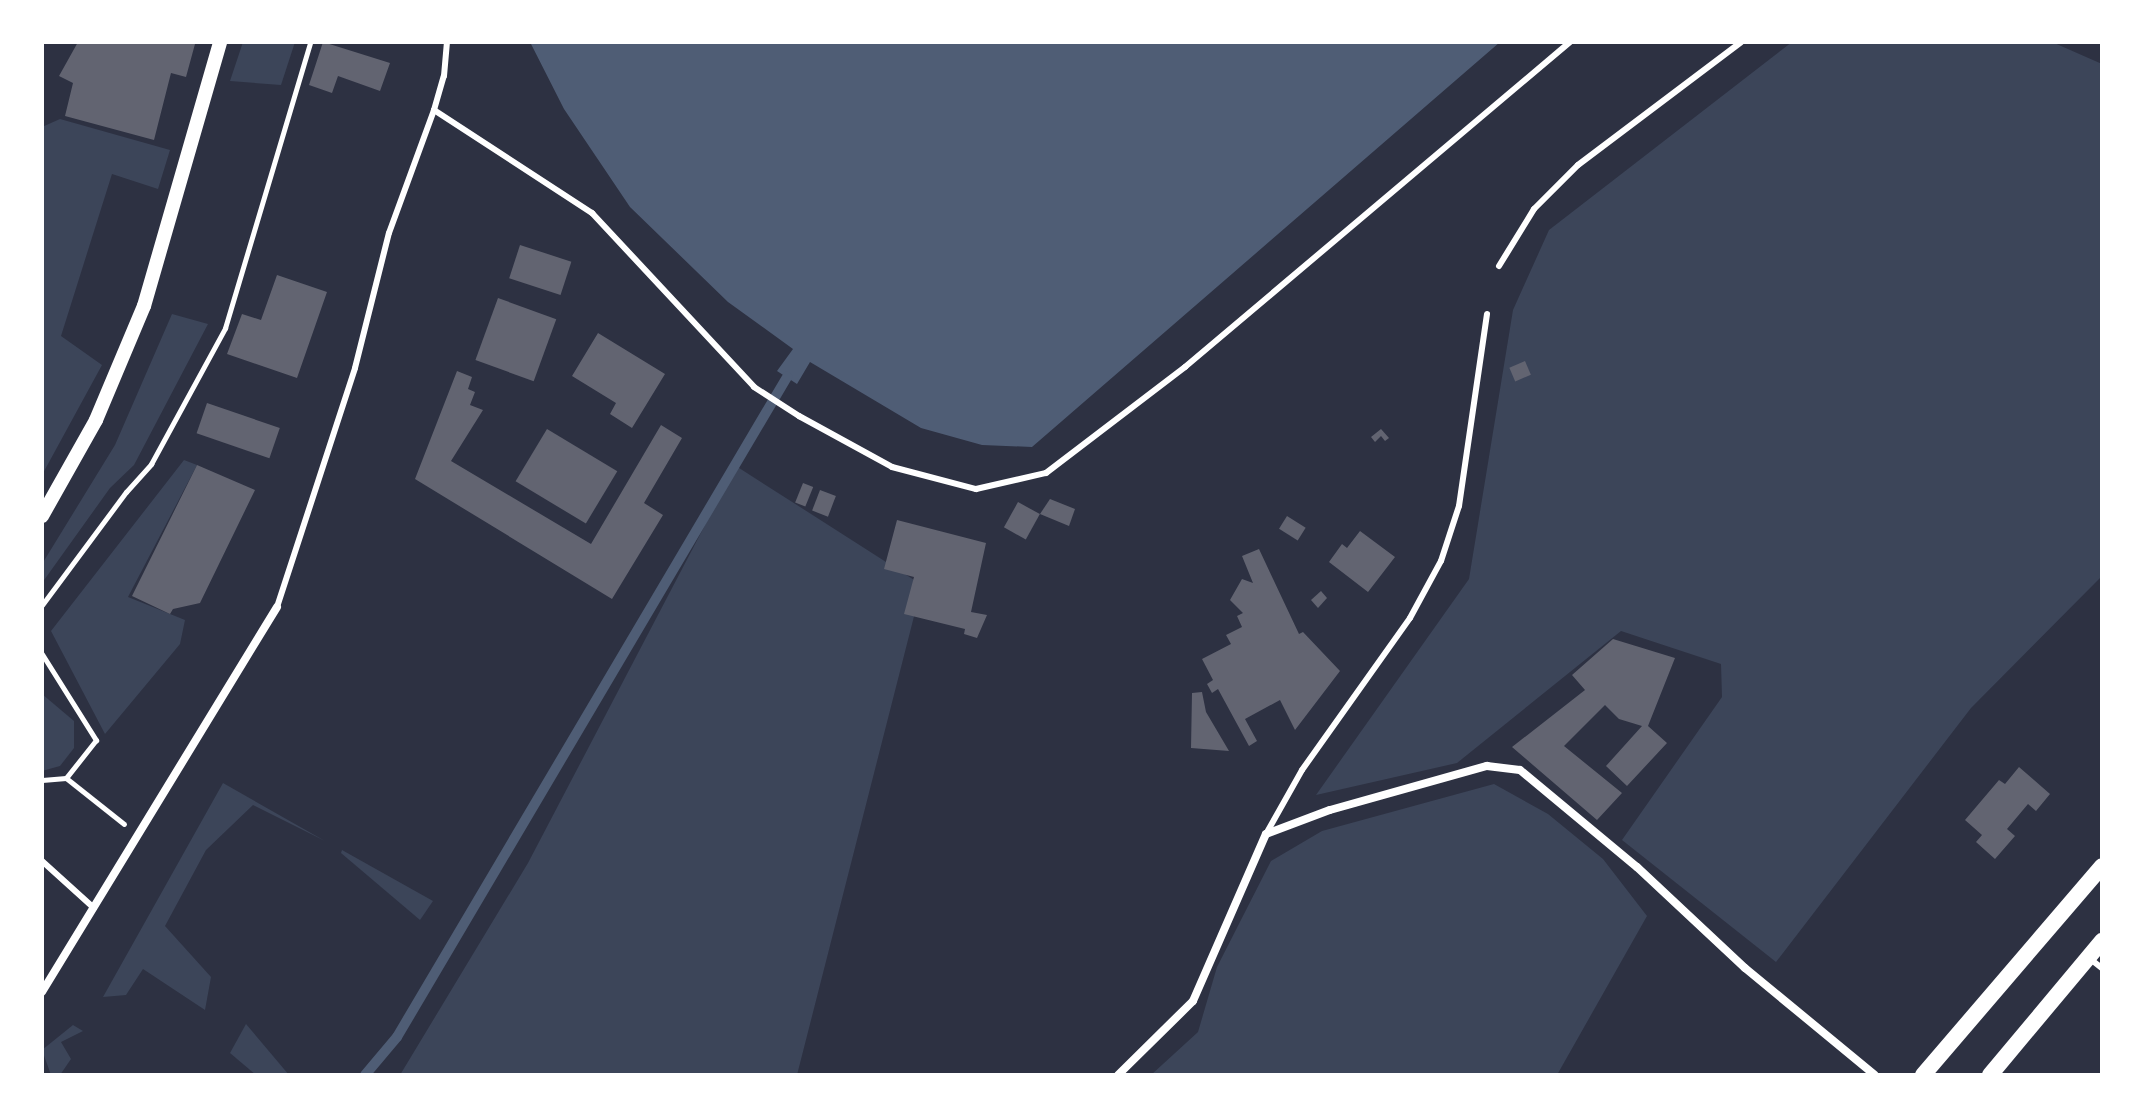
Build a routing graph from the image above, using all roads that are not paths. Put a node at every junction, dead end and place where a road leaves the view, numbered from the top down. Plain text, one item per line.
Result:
1 (220, 42) edge
2 (447, 42) edge
3 (1570, 42) edge
4 (1741, 42) edge
5 (434, 110) junction
6 (1499, 266) dead end
7 (1487, 314) dead end
8 (42, 516) edge
9 (277, 607) joint
10 (1266, 834) junction
11 (42, 861) edge
12 (2102, 866) edge
13 (94, 908) junction
14 (2102, 941) edge
15 (2095, 962) edge
16 (42, 992) edge
17 (1118, 1075) edge
18 (1875, 1075) edge
19 (1923, 1075) edge
20 (1990, 1075) edge

1 - 8 street
2 - 5 lane
3 - 5 lane
4 - 6 lane
5 - 9 lane
7 - 10 lane
9 - 13 street
10 - 17 street
10 - 18 street
11 - 13 lane
12 - 19 main road
13 - 16 street
14 - 15 main road
15 - 20 main road

